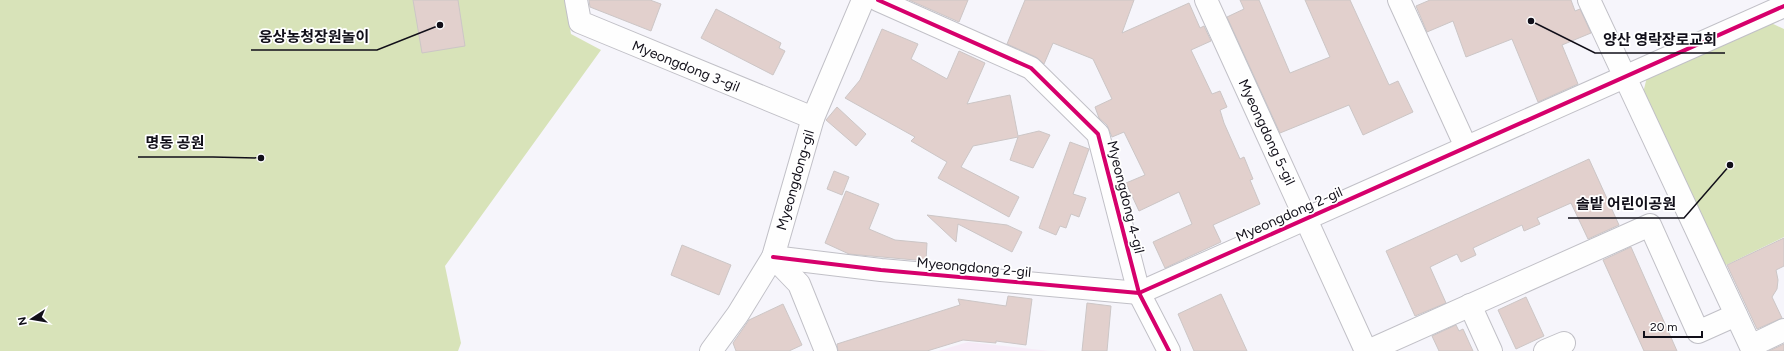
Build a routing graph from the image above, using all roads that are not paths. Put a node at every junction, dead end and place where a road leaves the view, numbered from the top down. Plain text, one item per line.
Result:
1 (576, 0) edge
2 (863, 0) edge
3 (878, 0) edge
4 (1206, 0) edge
5 (1399, 0) edge
6 (1589, 0) edge
7 (1782, 0) edge
8 (1784, 6) edge
9 (1625, 77) junction
10 (813, 118) junction
11 (1466, 147) junction
12 (1306, 218) junction
13 (773, 257) junction
14 (1139, 293) junction
15 (1470, 305) junction
16 (1736, 315) junction
17 (1784, 330) edge
18 (1752, 349) edge
19 (711, 351) edge
20 (826, 351) edge
21 (1169, 351) edge
22 (1367, 351) edge
23 (1491, 351) edge

1 - 10 street, Myeongdong 3-gil
2 - 10 street, Myeongdong-gil
3 - 14 street, Myeongdong 4-gil
4 - 12 street, Myeongdong 5-gil
5 - 11 street
6 - 9 street
7 - 8 street
8 - 9 street, Myeongdong 2-gil
9 - 11 street, Myeongdong 2-gil
9 - 16 street
10 - 13 street, Myeongdong-gil
11 - 12 street, Myeongdong 2-gil
12 - 14 street, Myeongdong 2-gil
12 - 22 street, Myeongdong 5-gil
13 - 14 street, Myeongdong 2-gil
13 - 19 street, Myeongdong-gil
13 - 20 street
14 - 21 street, Myeongdong 4-gil
15 - 16 street
15 - 22 street
15 - 23 street
16 - 18 street
17 - 18 street

